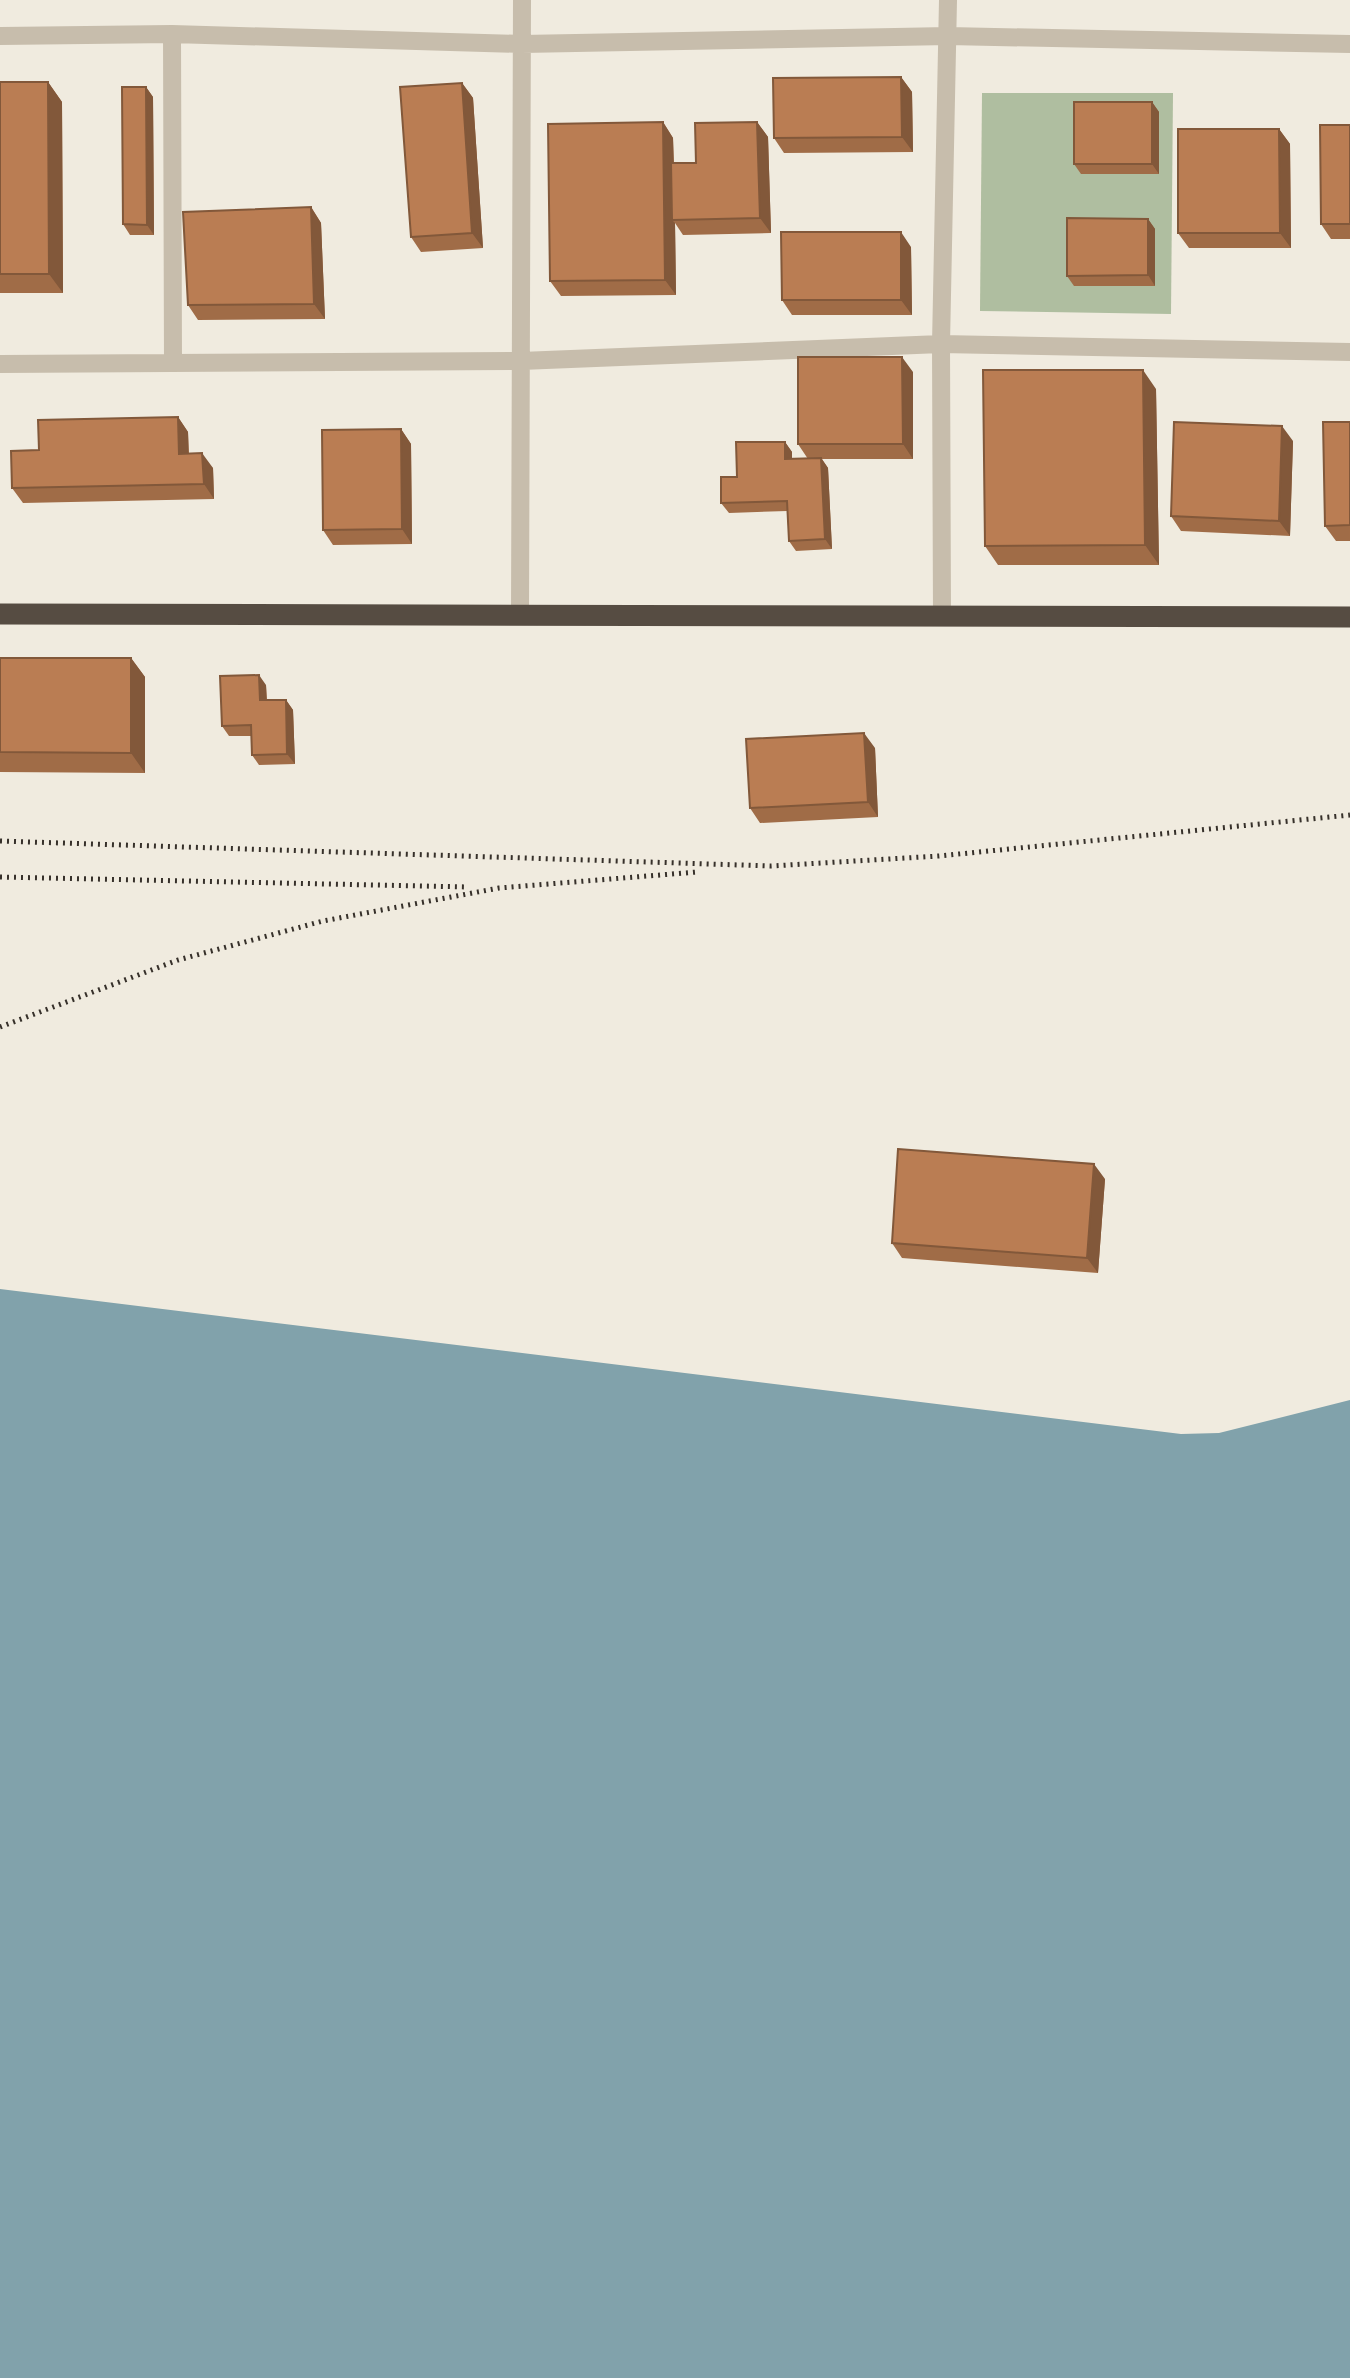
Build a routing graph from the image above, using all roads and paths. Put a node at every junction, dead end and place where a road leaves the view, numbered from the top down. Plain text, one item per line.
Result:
1 (522, 0) edge
2 (948, 0) edge
3 (172, 34) junction
4 (0, 36) edge
5 (948, 36) junction
6 (522, 44) junction
7 (1350, 44) edge
8 (941, 344) junction
9 (1350, 352) edge
10 (521, 361) junction
11 (173, 363) junction
12 (0, 364) edge
13 (0, 614) edge
14 (520, 614) junction
15 (942, 616) junction
16 (1350, 617) edge

1 - 6 street
2 - 5 street
3 - 4 street
3 - 6 street
3 - 11 street
5 - 6 street
5 - 7 street
5 - 8 street
6 - 10 street
8 - 9 street
8 - 10 street
8 - 15 street
10 - 11 street
10 - 14 street
11 - 12 street
13 - 14 highway
14 - 15 highway
15 - 16 highway

